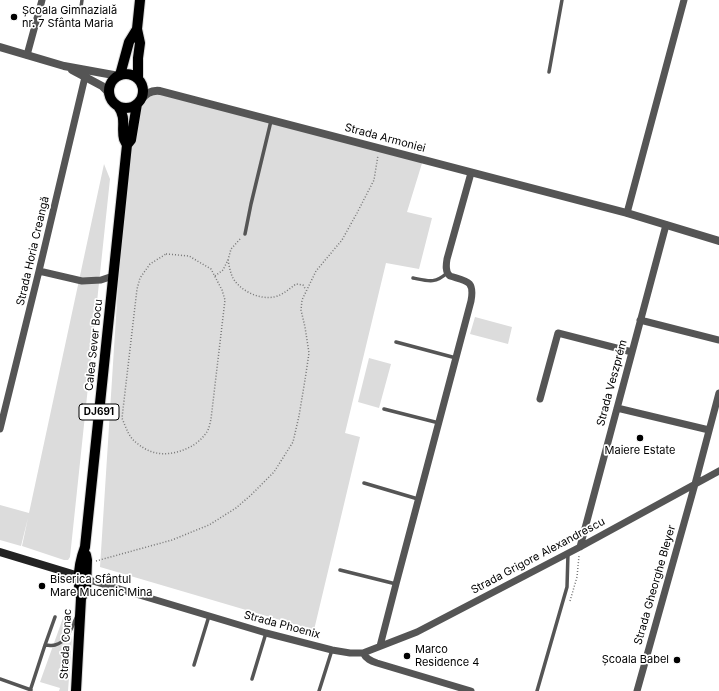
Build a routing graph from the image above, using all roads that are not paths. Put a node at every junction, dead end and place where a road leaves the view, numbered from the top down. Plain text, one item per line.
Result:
1 (42, 0) edge
2 (82, 0) edge
3 (140, 0) edge
4 (562, 0) edge
5 (684, 0) edge
6 (81, 7) dead end
7 (136, 29) junction
8 (0, 47) edge
9 (28, 55) junction
10 (64, 66) junction
11 (549, 72) dead end
12 (119, 76) junction
13 (85, 77) junction
14 (138, 79) junction
15 (110, 96) junction
16 (139, 102) junction
17 (118, 106) junction
18 (271, 120) junction
19 (127, 145) junction
20 (472, 173) junction
21 (627, 213) junction
22 (666, 225) junction
23 (245, 234) road end
24 (719, 241) edge
25 (39, 271) junction
26 (447, 272) junction
27 (113, 276) junction
28 (413, 278) dead end
29 (640, 320) junction
30 (719, 340) edge
31 (396, 342) dead end
32 (632, 352) junction
33 (456, 358) junction
34 (719, 394) edge
35 (540, 399) dead end
36 (617, 408) junction
37 (384, 409) dead end
38 (717, 411) edge
39 (439, 423) junction
40 (0, 429) edge
41 (709, 430) junction
42 (719, 471) edge
43 (364, 483) dead end
44 (695, 484) junction
45 (418, 499) junction
46 (580, 547) junction
47 (0, 552) edge
48 (568, 554) junction
49 (340, 570) dead end
50 (83, 577) junction
51 (396, 584) junction
52 (81, 603) junction
53 (209, 616) junction
54 (55, 617) dead end
55 (266, 633) junction
56 (45, 645) junction
57 (380, 646) junction
58 (332, 650) junction
59 (363, 653) junction
60 (194, 665) dead end
61 (0, 679) edge
62 (252, 679) dead end
63 (31, 690) edge
64 (76, 691) edge
65 (319, 691) edge
66 (471, 691) edge
67 (537, 691) edge
68 (637, 691) edge

1 - 9 street
2 - 6 lane
3 - 7 main road, DJ691
4 - 11 lane
5 - 21 street
7 - 12 main road, DJ691
7 - 14 main road, DJ691
8 - 9 street
9 - 10 street
10 - 12 street
10 - 13 street
12 - 14 main road
12 - 15 main road, DJ691
13 - 15 street
13 - 25 street, Strada Horia Creangă
14 - 16 main road, DJ691
15 - 17 main road, DJ691
16 - 17 main road
16 - 18 street, Strada Armoniei
16 - 19 main road, Calea Sever Bocu / DJ691
17 - 19 main road, Calea Sever Bocu / DJ691
18 - 20 street, Strada Armoniei
18 - 23 lane
19 - 27 main road, Calea Sever Bocu / DJ691
20 - 21 street, Strada Armoniei
20 - 26 street
21 - 22 street, Strada Armoniei
22 - 24 street, Strada Armoniei
22 - 29 street, Strada Veszprém
25 - 27 street
25 - 40 street, Strada Horia Creangă
26 - 28 lane
26 - 33 street
27 - 50 main road, Calea Sever Bocu / DJ691
29 - 30 street
29 - 32 street, Strada Veszprém
31 - 33 lane
32 - 35 street
32 - 36 street, Strada Veszprém
33 - 39 street
34 - 38 street, Strada Gheorghe Bleyer
36 - 41 street
36 - 46 street, Strada Veszprém
37 - 39 lane
38 - 41 street, Strada Gheorghe Bleyer
39 - 45 street
41 - 44 street, Strada Gheorghe Bleyer
42 - 44 street, Strada Grigore Alexandrescu
43 - 45 lane
44 - 46 street, Strada Grigore Alexandrescu
44 - 68 street, Strada Gheorghe Bleyer
45 - 51 street
46 - 48 street, Strada Grigore Alexandrescu
47 - 50 main road
48 - 57 street, Strada Grigore Alexandrescu
48 - 67 lane
49 - 51 lane
50 - 52 main road, Strada Conac / DJ691
50 - 53 street, Strada Phoenix
51 - 57 street
52 - 56 lane
52 - 64 main road, Strada Conac / DJ691
53 - 55 street, Strada Phoenix
53 - 60 lane
54 - 56 lane
55 - 58 street, Strada Phoenix
55 - 62 lane
56 - 63 lane
57 - 59 street, Strada Grigore Alexandrescu
58 - 59 street, Strada Phoenix
58 - 65 lane
59 - 66 street
61 - 63 lane

